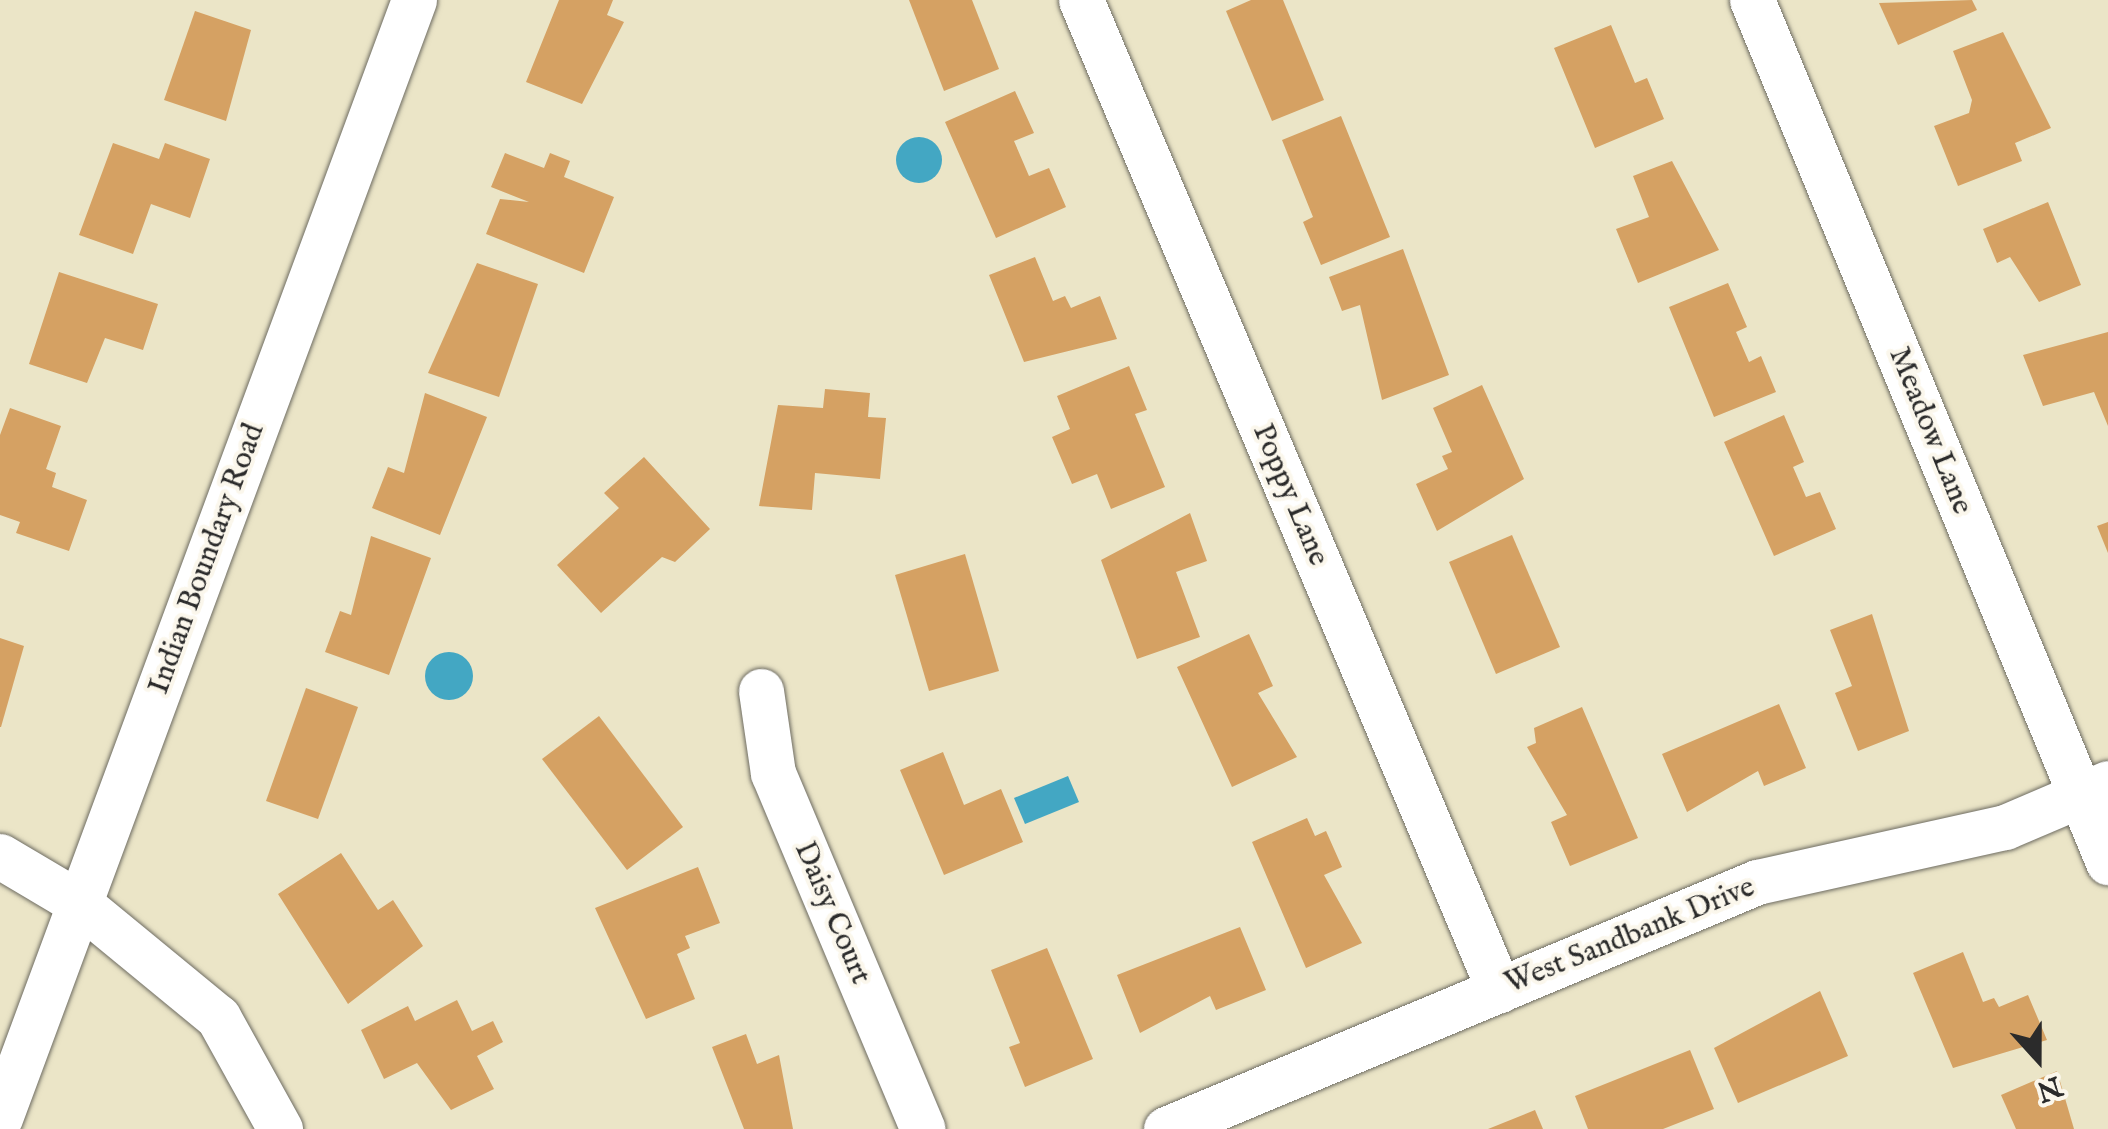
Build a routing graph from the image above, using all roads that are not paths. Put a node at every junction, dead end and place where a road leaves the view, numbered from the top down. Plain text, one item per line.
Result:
1 (414, 0) edge
2 (1081, 0) edge
3 (1752, 0) edge
4 (762, 691) dead end
5 (2094, 789) edge
6 (0, 856) edge
7 (2108, 862) edge
8 (79, 903) junction
9 (1499, 990) junction
10 (0, 1118) edge
11 (280, 1129) edge
12 (924, 1129) edge
13 (1166, 1129) edge

1 - 8 street, Indian Boundary Road
2 - 9 street, Poppy Lane
3 - 5 street, Meadow Lane
4 - 12 street, Daisy Court
5 - 7 street, Meadow Lane
5 - 9 street, West Sandbank Drive
6 - 8 street
8 - 10 street, Indian Boundary Road
8 - 11 street
9 - 13 street, West Sandbank Drive

